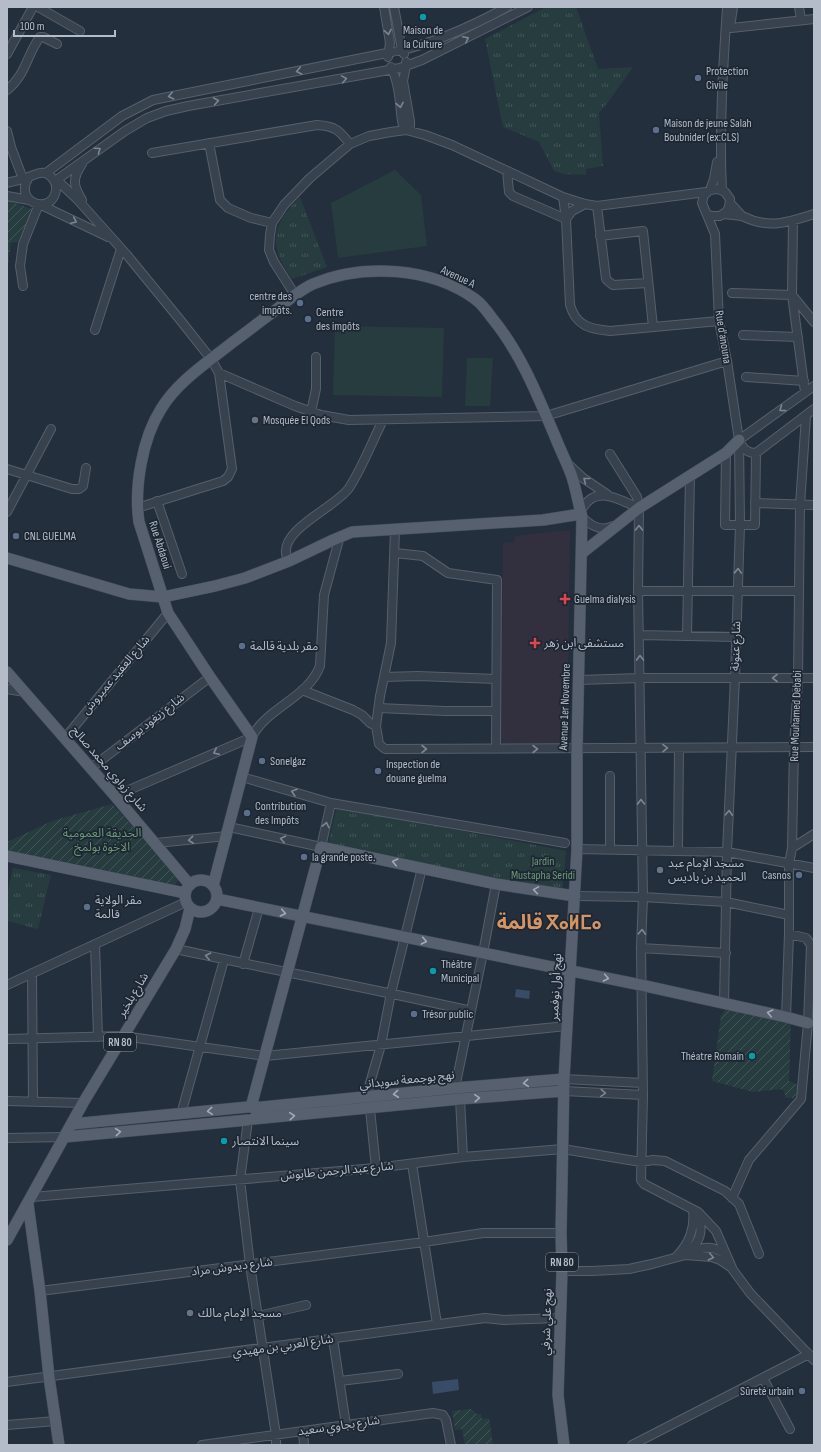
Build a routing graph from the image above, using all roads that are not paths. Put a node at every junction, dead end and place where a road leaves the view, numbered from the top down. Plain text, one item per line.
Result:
1 (33, 7) edge
2 (38, 7) edge
3 (384, 7) edge
4 (394, 7) edge
5 (507, 7) edge
6 (528, 7) edge
7 (722, 7) edge
8 (727, 7) edge
9 (733, 7) edge
10 (799, 7) edge
11 (814, 19) edge
12 (801, 20) junction
13 (731, 28) junction
14 (80, 32) dead end
15 (57, 44) dead end
16 (724, 51) junction
17 (7, 54) edge
18 (397, 59) junction
19 (7, 90) edge
20 (406, 121) junction
21 (406, 130) junction
22 (7, 131) edge
23 (391, 132) junction
24 (425, 135) junction
25 (210, 143) junction
26 (350, 144) junction
27 (720, 147) junction
28 (152, 153) dead end
29 (85, 159) junction
30 (507, 171) junction
31 (46, 173) junction
32 (26, 178) junction
33 (54, 181) junction
34 (7, 183) edge
35 (722, 190) junction
36 (706, 194) junction
37 (7, 196) edge
38 (563, 197) junction
39 (29, 200) junction
40 (730, 203) junction
41 (39, 204) junction
42 (585, 204) junction
43 (597, 206) junction
44 (708, 214) junction
45 (814, 214) edge
46 (722, 215) junction
47 (92, 216) junction
48 (742, 216) junction
49 (566, 219) junction
50 (793, 222) junction
51 (272, 223) junction
52 (714, 234) junction
53 (600, 236) junction
54 (111, 238) junction
55 (121, 249) junction
56 (648, 283) junction
57 (23, 286) dead end
58 (732, 293) dead end
59 (295, 294) junction
60 (792, 295) junction
61 (719, 321) junction
62 (814, 322) edge
63 (653, 327) junction
64 (95, 330) dead end
65 (743, 335) dead end
66 (798, 337) junction
67 (316, 357) dead end
68 (211, 359) junction
69 (727, 361) junction
70 (219, 373) junction
71 (746, 377) dead end
72 (804, 381) junction
73 (814, 386) edge
74 (805, 392) junction
75 (814, 410) edge
76 (311, 412) junction
77 (546, 416) junction
78 (806, 416) junction
79 (384, 420) junction
80 (51, 429) dead end
81 (739, 440) junction
82 (726, 453) junction
83 (756, 453) junction
84 (610, 454) dead end
85 (565, 461) junction
86 (86, 468) dead end
87 (7, 469) edge
88 (27, 475) junction
89 (690, 476) junction
90 (609, 495) junction
91 (157, 501) junction
92 (755, 503) junction
93 (800, 505) junction
94 (814, 505) edge
95 (136, 508) junction
96 (639, 508) junction
97 (7, 512) edge
98 (581, 514) junction
99 (618, 524) junction
100 (740, 525) junction
101 (395, 530) junction
102 (340, 536) junction
103 (395, 553) junction
104 (582, 554) junction
105 (7, 558) edge
106 (289, 562) junction
107 (182, 574) dead end
108 (638, 591) junction
109 (688, 591) junction
110 (738, 591) junction
111 (799, 591) junction
112 (163, 597) junction
113 (168, 613) junction
114 (639, 635) junction
115 (687, 636) junction
116 (736, 637) junction
117 (7, 672) edge
118 (210, 677) junction
119 (384, 677) junction
120 (640, 678) junction
121 (735, 678) junction
122 (798, 678) junction
123 (814, 678) edge
124 (496, 679) junction
125 (579, 680) junction
126 (7, 689) edge
127 (302, 690) junction
128 (25, 692) junction
129 (379, 708) junction
130 (496, 711) junction
131 (376, 726) junction
132 (252, 736) junction
133 (65, 738) junction
134 (733, 747) junction
135 (794, 747) junction
136 (814, 747) edge
137 (641, 748) junction
138 (679, 748) junction
139 (496, 749) junction
140 (577, 749) junction
141 (91, 768) junction
142 (610, 776) dead end
143 (242, 777) junction
144 (115, 796) junction
145 (332, 803) junction
146 (228, 831) junction
147 (814, 834) edge
148 (565, 843) dead end
149 (156, 844) junction
150 (321, 847) junction
151 (792, 848) junction
152 (577, 849) junction
153 (610, 849) junction
154 (642, 850) junction
155 (678, 850) junction
156 (727, 852) junction
157 (7, 856) edge
158 (789, 864) junction
159 (422, 868) junction
160 (814, 868) edge
161 (496, 884) junction
162 (213, 886) junction
163 (575, 896) junction
164 (188, 897) junction
165 (643, 897) junction
166 (217, 899) junction
167 (726, 902) junction
168 (259, 908) junction
169 (202, 912) junction
170 (789, 915) junction
171 (301, 917) junction
172 (186, 929) junction
173 (789, 934) junction
174 (406, 938) junction
175 (96, 944) junction
176 (641, 948) junction
177 (176, 949) junction
178 (484, 953) junction
179 (726, 953) junction
180 (224, 960) junction
181 (243, 964) junction
182 (570, 971) junction
183 (287, 972) junction
184 (32, 973) junction
185 (7, 985) edge
186 (641, 985) junction
187 (391, 993) junction
188 (724, 1003) junction
189 (471, 1011) junction
190 (786, 1017) junction
191 (808, 1023) junction
192 (567, 1026) junction
193 (123, 1036) junction
194 (466, 1036) junction
195 (98, 1037) junction
196 (32, 1038) junction
197 (7, 1039) edge
198 (381, 1044) junction
199 (199, 1048) junction
200 (265, 1056) junction
201 (564, 1079) junction
202 (643, 1083) junction
203 (455, 1088) junction
204 (564, 1091) junction
205 (643, 1095) junction
206 (366, 1097) junction
207 (460, 1100) junction
208 (7, 1101) edge
209 (32, 1101) junction
210 (83, 1103) junction
211 (251, 1107) junction
212 (370, 1109) junction
213 (180, 1114) junction
214 (250, 1120) junction
215 (92, 1122) junction
216 (72, 1124) junction
217 (90, 1135) junction
218 (65, 1137) junction
219 (7, 1138) edge
220 (563, 1149) junction
221 (463, 1157) junction
222 (641, 1162) junction
223 (412, 1164) junction
224 (376, 1168) junction
225 (240, 1180) junction
226 (732, 1198) junction
227 (30, 1200) junction
228 (696, 1211) junction
229 (560, 1233) junction
230 (7, 1240) edge
231 (424, 1242) junction
232 (726, 1254) junction
233 (759, 1254) dead end
234 (681, 1255) junction
235 (250, 1265) junction
236 (733, 1270) junction
237 (562, 1271) junction
238 (40, 1291) junction
239 (306, 1305) dead end
240 (258, 1316) junction
241 (560, 1318) junction
242 (437, 1324) junction
243 (333, 1339) junction
244 (263, 1349) junction
245 (813, 1359) edge
246 (398, 1374) dead end
247 (49, 1377) junction
248 (763, 1378) junction
249 (340, 1381) junction
250 (7, 1382) edge
251 (56, 1421) junction
252 (346, 1425) junction
253 (7, 1426) edge
254 (790, 1429) dead end
255 (302, 1432) junction
256 (276, 1435) junction
257 (59, 1445) edge
258 (202, 1445) edge
259 (276, 1445) edge
260 (304, 1445) edge
261 (451, 1445) edge
262 (564, 1445) edge
263 (632, 1445) edge

1 - 17 street
2 - 14 street
3 -> 18 street
4 - 18 street
5 - 18 street
18 -> 6 street
7 - 16 street
8 - 16 street
9 - 13 street
10 - 12 street
11 - 12 street
12 - 13 street
13 - 16 street
15 - 19 street
16 - 27 street
18 - 20 street
18 -> 20 street
29 -> 18 street
18 -> 31 street
20 - 21 street
20 - 23 street
20 - 24 street
21 - 23 street
21 - 24 street
22 - 32 street
23 - 26 street
24 - 30 street
25 - 26 street
25 - 28 street
25 - 51 street
26 - 51 street
27 - 35 street
27 - 36 street
29 - 33 street
29 - 47 street
30 - 38 street
30 - 49 street
31 - 32 street
31 - 33 street
32 - 34 street
32 - 39 street
33 - 41 street
33 - 47 street
35 - 36 street
35 - 40 street
36 - 43 street
36 - 44 street
37 - 39 street
38 - 42 street
38 - 49 street
39 - 41 street
40 - 46 street
40 - 48 street
41 -> 54 street
41 - 57 street
42 - 43 street
42 - 49 street
43 - 53 street
44 - 46 street
44 - 52 street
45 - 50 street
46 - 48 street
46 - 52 street
47 - 54 street
48 - 50 street
49 - 63 street
50 - 60 street
51 - 59 street
52 - 61 street, Rue d'anouna
53 - 56 street
53 - 56 street
54 - 55 street
55 - 64 street
55 - 68 street
56 - 63 street
58 - 60 street
59 - 68 main road, Avenue A
59 - 77 main road, Avenue A
60 - 62 street
60 - 66 street
61 - 63 street
61 - 69 street, Rue d'anouna
65 - 66 street
66 - 72 street
67 - 76 street
68 - 70 street
68 - 95 main road, Rue Abdaoui
69 - 77 street
69 - 81 street, Rue d'anouna
70 - 76 street
70 - 91 street
71 - 72 street
72 - 74 street
73 - 74 street
74 -> 81 street
75 - 78 street
76 - 79 street
77 - 79 street
77 - 85 main road, Avenue A
78 - 83 street
78 - 93 street, Rue Mouhamed Debabi
79 - 106 street
80 - 88 street
81 - 82 main road
81 - 83 street
81 - 100 street, شارع عنونة
82 - 89 main road
82 - 100 street
83 - 92 street
84 - 96 street
90 -> 85 street
85 - 98 main road, Avenue A
86 - 88 street
87 - 88 street
88 - 97 street
89 - 96 main road
89 - 109 street
90 - 96 street
90 - 98 street
91 - 95 street
91 - 107 street
92 - 93 street
92 - 100 street
93 - 94 street
93 - 111 street, Rue Mouhamed Debabi
95 - 112 main road, Rue Abdaoui
96 - 99 main road
108 -> 96 street
98 - 99 street
98 - 101 main road
98 - 104 main road, Avenue 1er Novembre
99 - 104 main road
110 -> 100 street, شارع عنونة
101 - 102 main road
101 - 103 street
102 - 106 main road
102 - 127 street
103 - 119 street
103 - 124 street
104 - 125 main road, Avenue 1er Novembre
105 - 112 main road
106 - 112 main road
108 - 109 street
108 - 114 street
109 - 110 street
109 - 115 street
110 - 111 street
110 - 116 street, شارع عنونة
111 - 122 street, Rue Mouhamed Debabi
112 - 113 main road, Rue Abdaoui
113 - 118 main road, Rue Abdaoui
113 - 133 street, شارع العقيد عميروش
114 - 115 street
120 -> 114 street
115 - 116 street
116 - 121 street, شارع عنونة
117 - 128 main road, شارع زواوي محمد صالح
118 - 132 main road, Rue Abdaoui
118 - 141 street, شارع زيغود يوسف
119 - 124 street
119 - 129 street
120 - 121 street
120 - 125 street
120 - 137 street
122 -> 121 street
121 - 134 street, شارع عنونة
122 - 123 street
122 - 135 street, Rue Mouhamed Debabi
124 - 130 street
125 - 140 main road, Avenue 1er Novembre
126 - 128 street
127 - 131 street
127 - 132 street
128 - 133 main road, شارع زواوي محمد صالح
129 - 130 street
129 - 131 street
130 - 139 street
131 -> 139 street
132 - 143 main road
132 -> 144 street
133 - 141 main road, شارع زواوي محمد صالح
134 - 135 street
134 - 138 street
156 -> 134 street, شارع عنونة
135 - 136 street
135 - 151 street, Rue Mouhamed Debabi
137 -> 138 street
137 - 140 street
154 -> 137 street
138 - 155 street
139 -> 140 street
140 - 152 main road, Avenue 1er Novembre
141 - 144 main road, شارع زواوي محمد صالح
142 - 153 street
145 -> 143 street
143 - 146 main road
144 - 149 main road, شارع زواوي محمد صالح
145 - 148 street
150 -> 145 street
146 -> 149 street
150 -> 146 street
146 - 162 main road
147 - 151 street
149 - 164 main road, شارع زواوي محمد صالح
159 -> 150 main road
150 - 171 main road
151 - 158 street, Rue Mouhamed Debabi
152 - 153 street
152 - 163 main road, نهج أول نوفمبر
153 - 154 street
154 - 155 street
154 - 165 street
155 - 156 street
156 - 158 street
156 - 167 street, شارع عنونة
157 - 164 main road
158 - 160 street
158 - 170 street, Rue Mouhamed Debabi
159 - 161 main road
159 - 174 street
163 -> 161 main road
161 - 178 street
162 - 164 main road
162 - 166 main road
163 - 165 street
163 - 182 main road, نهج أول نوفمبر
164 - 169 main road
164 - 172 main road, شارع بلخير / RN 80
164 - 175 street
165 - 167 street
176 -> 165 street
166 - 168 main road
166 - 169 main road
167 - 170 street
167 - 179 street, شارع عنونة
168 -> 171 main road
168 - 181 street
169 - 172 main road, شارع بلخير / RN 80
170 - 173 street, Rue Mouhamed Debabi
171 - 174 main road
171 - 183 main road
172 - 177 main road, شارع بلخير / RN 80
173 - 190 street, Rue Mouhamed Debabi
173 - 191 street
174 -> 178 main road
174 - 187 street
175 - 184 street
175 - 195 street
176 - 179 street
176 - 186 street
180 -> 177 street
177 - 193 main road, شارع بلخير / RN 80
178 - 182 main road
178 - 189 street
179 - 188 street, شارع عنونة
180 - 181 street
180 - 199 street
181 - 183 street
182 -> 186 main road
182 - 192 main road, نهج أول نوفمبر
183 - 187 street
183 - 200 main road
184 - 185 street
184 - 196 street
186 - 188 main road
186 - 202 street
187 - 189 street
187 - 198 street
190 -> 188 main road
189 - 194 street
190 - 191 main road
191 - 226 street
192 - 194 street
192 - 201 main road, نهج أول نوفمبر
193 - 195 street
193 - 199 street
193 - 210 main road, شارع بلخير / RN 80
194 - 198 street
194 - 203 street
195 - 196 street
196 - 197 street
196 - 209 street
198 - 200 street
198 - 206 street
199 - 200 street
199 - 213 street
200 - 211 main road
201 - 202 street
201 -> 203 main road, نهج بوجمعة سويداني
201 - 204 main road, نهج علي شرفي / RN 80
202 - 205 street
203 -> 206 main road, نهج بوجمعة سويداني
204 -> 205 street
207 -> 204 main road, نهج بوجمعة سويداني
204 - 220 main road, نهج علي شرفي / RN 80
205 - 222 street
206 - 211 main road, نهج بوجمعة سويداني
207 - 212 main road, نهج بوجمعة سويداني
207 - 221 street
208 - 209 street
209 - 210 street
210 - 215 main road
210 - 216 main road, شارع بلخير / RN 80
211 -> 213 main road, نهج بوجمعة سويداني
211 - 214 main road
214 -> 212 main road, نهج بوجمعة سويداني
212 - 224 street
213 - 215 main road, نهج بوجمعة سويداني
217 -> 214 main road, نهج بوجمعة سويداني
214 - 225 street
215 - 216 main road, نهج بوجمعة سويداني
215 - 217 main road
216 - 218 main road, شارع بلخير / RN 80
217 - 218 main road, نهج بوجمعة سويداني
218 - 219 street
218 - 227 main road, شارع بلخير
220 - 221 street, شارع عبد الرحمن طابوش
220 - 222 street, شارع عبد الرحمن طابوش
220 - 229 main road, نهج علي شرفي / RN 80
221 - 223 street, شارع عبد الرحمن طابوش
222 - 226 street, شارع عبد الرحمن طابوش
222 - 228 street
223 - 224 street, شارع عبد الرحمن طابوش
223 - 231 street
224 - 225 street, شارع عبد الرحمن طابوش
225 - 227 street, شارع عبد الرحمن طابوش
225 - 235 street
226 - 233 street
227 - 230 main road, شارع بلخير
227 - 238 main road
228 - 232 street
228 - 234 street
229 - 231 street, شارع ديدوش مراد
229 - 237 main road, نهج علي شرفي / RN 80
231 - 235 street, شارع ديدوش مراد
231 - 242 street
232 - 234 street
232 - 236 street
234 -> 236 street
234 - 237 street
235 - 238 street, شارع ديدوش مراد
235 - 240 street
236 - 245 street
237 - 241 main road, نهج علي شرفي / RN 80
238 - 247 main road
239 - 240 street
240 - 244 street
241 - 242 street, شارع العربي بن مهيدي
241 - 262 main road, نهج علي شرفي / RN 80
242 - 243 street, شارع العربي بن مهيدي
243 - 244 street, شارع العربي بن مهيدي
243 - 249 street
244 - 247 street, شارع العربي بن مهيدي
244 - 256 street
245 - 248 street
246 - 249 street
247 - 250 street, شارع العربي بن مهيدي
247 - 251 main road
248 - 254 street
248 - 263 street
249 - 252 street
251 - 253 street
251 - 257 main road
252 - 255 street, شارع بجاوي سعيد
252 - 261 street, شارع بجاوي سعيد
255 - 256 street, شارع بجاوي سعيد
255 - 260 street
256 - 258 street, شارع بجاوي سعيد
256 - 259 street

